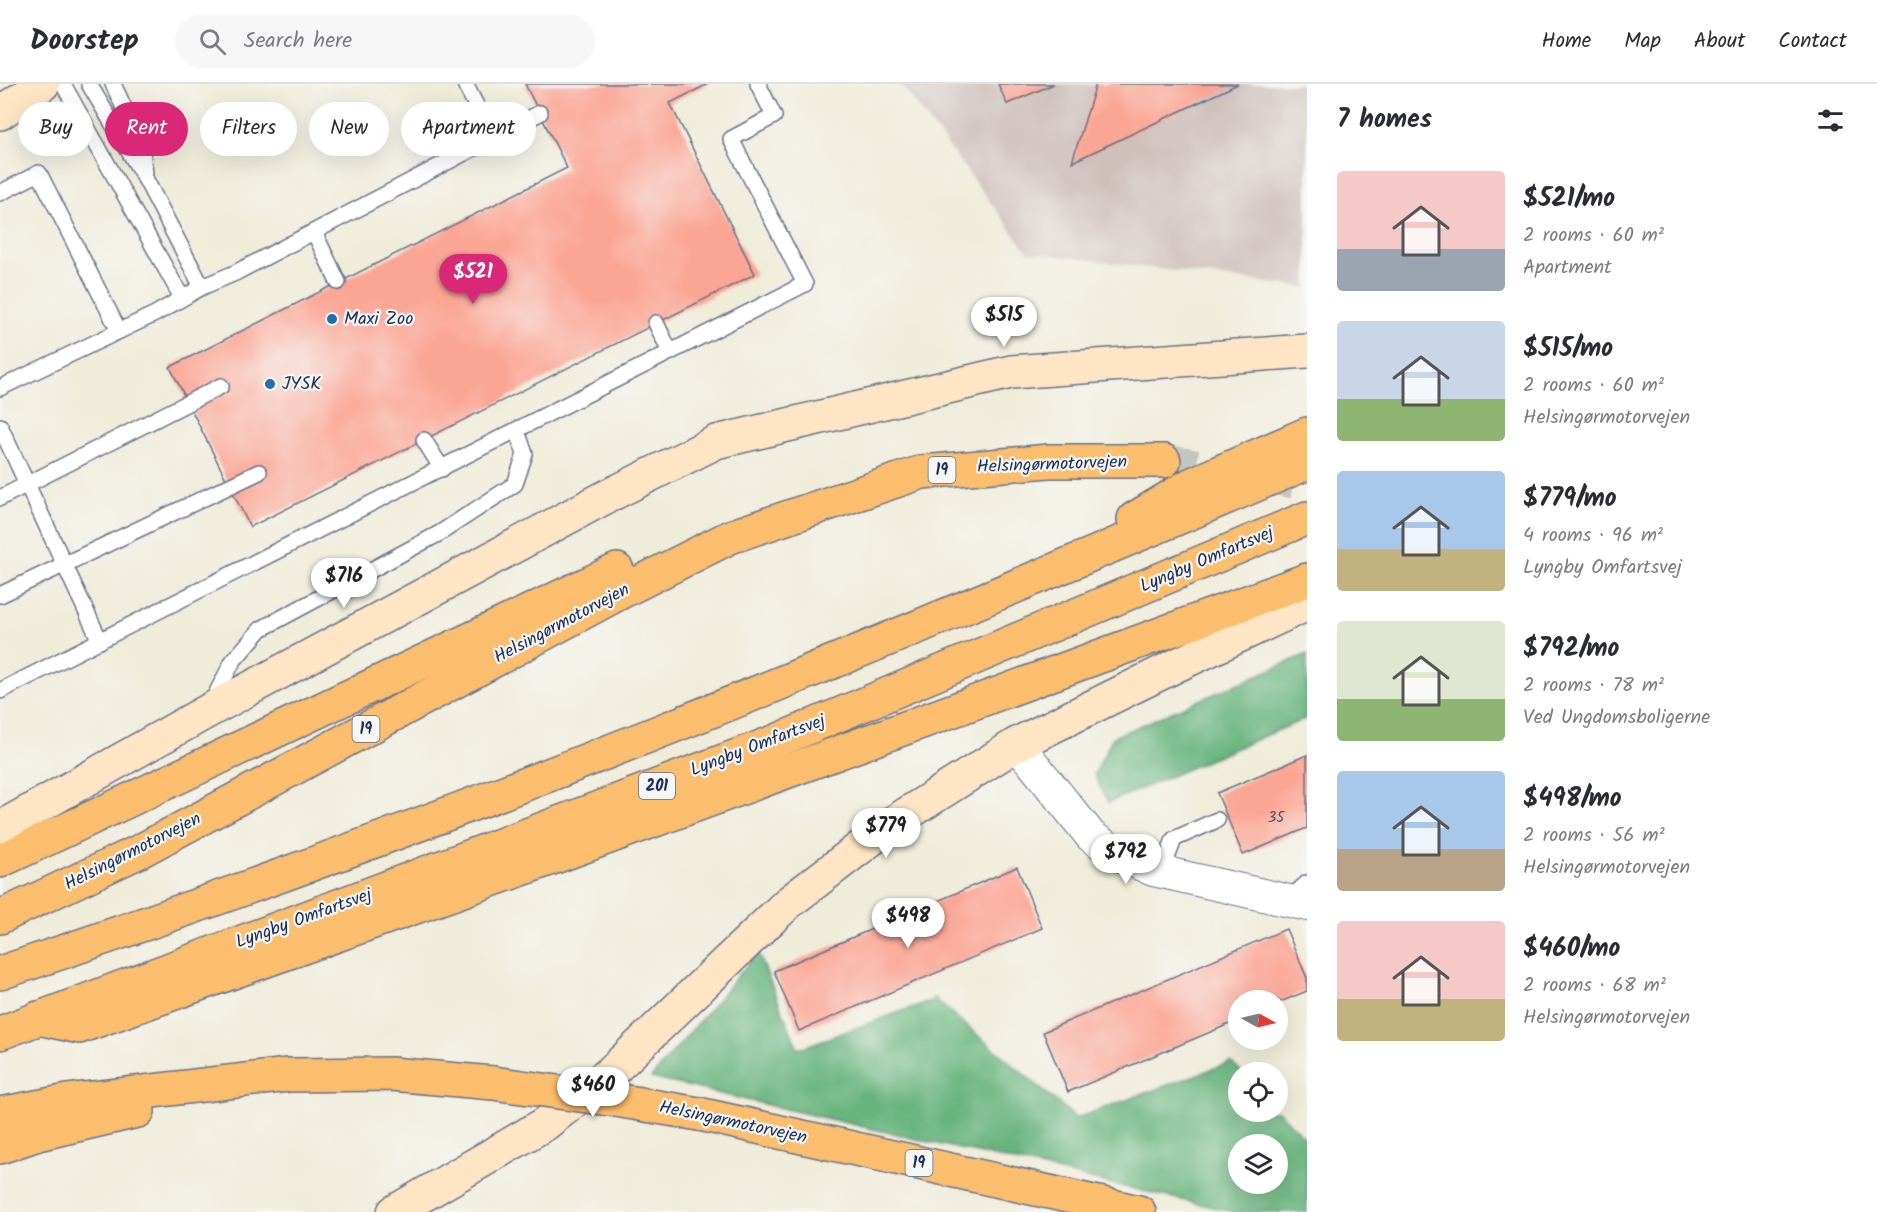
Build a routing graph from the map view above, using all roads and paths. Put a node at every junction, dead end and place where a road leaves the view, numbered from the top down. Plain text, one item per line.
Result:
1 (9, 84) edge
2 (43, 84) edge
3 (63, 84) edge
4 (89, 84) edge
5 (114, 84) edge
6 (465, 84) edge
7 (758, 84) edge
8 (0, 90) edge
9 (0, 113) edge
10 (147, 182) junction
11 (0, 193) edge
12 (315, 232) junction
13 (339, 282) dead end
14 (202, 287) junction
15 (182, 298) junction
16 (656, 323) dead end
17 (119, 331) junction
18 (1307, 351) edge
19 (670, 352) junction
20 (221, 386) dead end
21 (0, 388) edge
22 (0, 426) edge
23 (517, 431) junction
24 (1307, 434) edge
25 (424, 440) dead end
26 (1164, 461) tunnel mouth
27 (1307, 463) edge
28 (442, 469) junction
29 (259, 472) dead end
30 (27, 484) junction
31 (0, 498) edge
32 (1307, 518) edge
33 (730, 537) junction
34 (64, 566) junction
35 (1307, 580) edge
36 (1024, 585) junction
37 (0, 596) edge
38 (1307, 604) edge
39 (100, 641) junction
40 (0, 691) edge
41 (208, 711) junction
42 (1017, 744) junction
43 (1217, 820) dead end
44 (0, 828) edge
45 (0, 861) edge
46 (1162, 872) junction
47 (1300, 896) edge
48 (0, 918) edge
49 (0, 973) edge
50 (38, 1018) junction
51 (0, 1033) edge
52 (288, 1075) junction
53 (0, 1114) edge
54 (0, 1147) edge
55 (394, 1212) edge
56 (1139, 1212) edge

1 - 8 street
2 - 9 street
3 - 15 lane
4 - 10 lane
5 - 10 lane
6 - 12 lane
7 - 19 lane
10 - 14 lane
11 - 17 lane
12 - 13 lane
12 - 14 lane
14 - 15 lane
15 - 17 lane
16 - 19 lane
17 - 21 lane
18 - 41 street
19 - 23 lane
20 - 30 lane
22 - 30 lane
23 - 28 lane
23 - 41 lane
24 - 36 highway
25 - 28 lane
26 - 33 highway, Helsingørmotorvejen / 19
27 - 36 highway
28 - 39 lane
29 - 34 lane
30 - 31 lane
30 - 34 lane
32 - 50 highway, Lyngby Omfartsvej / 201
33 - 45 highway
33 - 48 highway, Helsingørmotorvejen / 19
34 - 37 lane
34 - 39 lane
35 - 50 highway
36 - 49 highway
38 - 42 street
39 - 40 lane
41 - 44 street
42 - 46 street
42 - 55 street
43 - 46 lane
46 - 47 street
50 - 51 highway, Lyngby Omfartsvej / 201
52 - 53 highway, Helsingørmotorvejen / 19
52 - 54 highway
52 - 56 highway, Helsingørmotorvejen / 19, bridge

